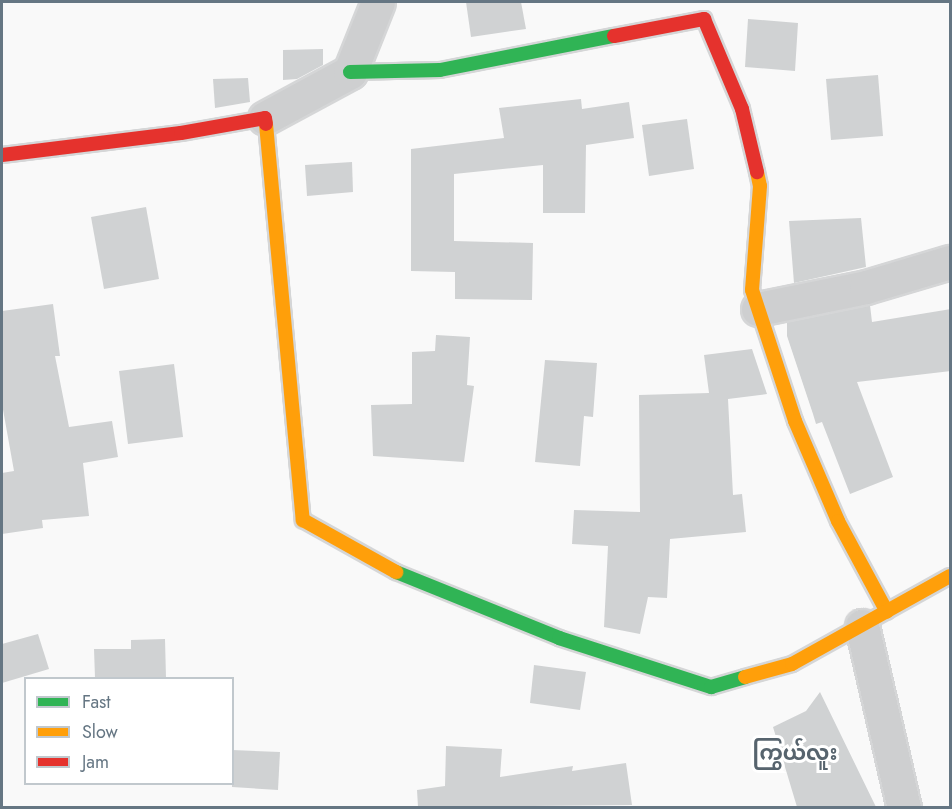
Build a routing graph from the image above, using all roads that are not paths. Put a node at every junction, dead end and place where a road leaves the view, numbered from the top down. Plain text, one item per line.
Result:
1 (378, 2) edge
2 (350, 72) junction
3 (265, 118) junction
4 (2, 155) edge
5 (951, 262) edge
6 (758, 309) junction
7 (951, 576) edge
8 (874, 619) junction
9 (904, 807) edge

1 - 2 street
2 - 3 street
2 - 6 street
3 - 4 street
3 - 8 street
5 - 6 street
6 - 8 street
7 - 8 street
8 - 9 street

